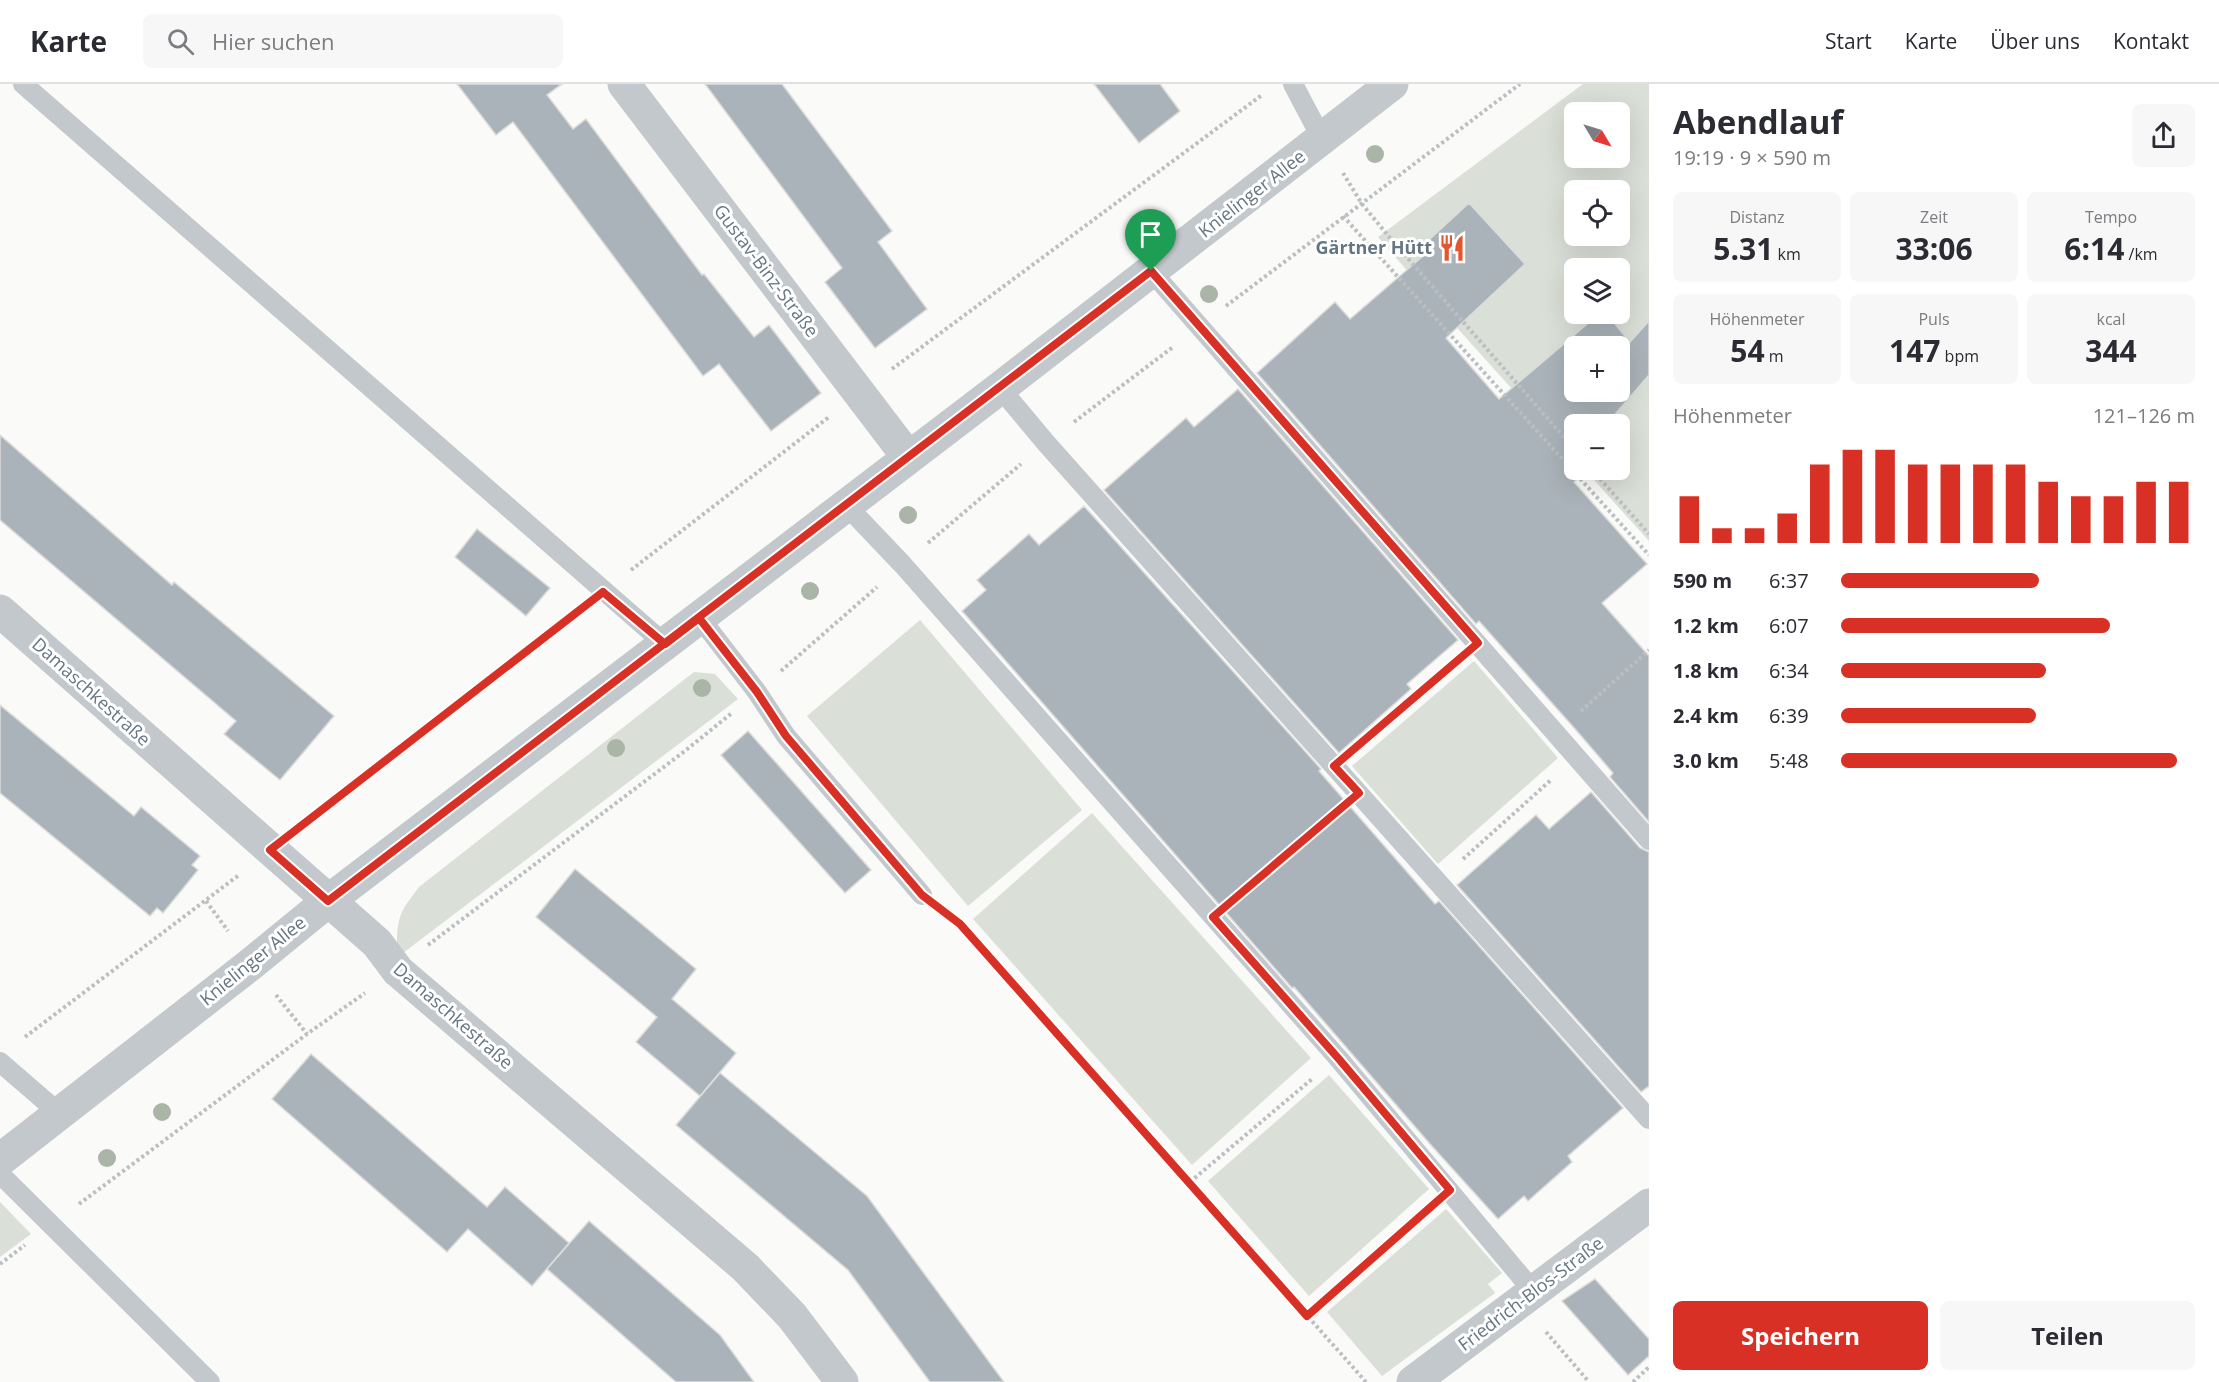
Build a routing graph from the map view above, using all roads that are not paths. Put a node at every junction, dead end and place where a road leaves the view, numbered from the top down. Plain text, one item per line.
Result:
1 (23, 84) edge
2 (624, 84) edge
3 (1293, 84) edge
4 (1392, 84) edge
5 (1322, 139) junction
6 (1151, 271) junction
7 (1000, 388) junction
8 (908, 457) junction
9 (846, 505) junction
10 (0, 611) edge
11 (699, 618) junction
12 (665, 644) junction
13 (1649, 840) edge
14 (922, 895) road end
15 (328, 901) junction
16 (0, 1062) edge
17 (59, 1113) junction
18 (1649, 1119) edge
19 (0, 1160) edge
20 (0, 1174) edge
21 (1649, 1205) edge
22 (1527, 1297) junction
23 (210, 1382) edge
24 (842, 1382) edge
25 (1413, 1382) edge

1 - 12 lane
2 - 8 street, Gustav-Binz-Straße
3 - 5 lane
4 - 5 street, Knielinger Allee
5 - 6 street, Knielinger Allee
6 - 7 street, Knielinger Allee
6 - 13 lane
7 - 8 street, Knielinger Allee
7 - 18 lane
8 - 9 street, Knielinger Allee
9 - 11 street, Knielinger Allee
9 - 22 lane
10 - 15 street, Damaschkestraße
11 - 12 street, Knielinger Allee
11 - 14 lane
12 - 15 street, Knielinger Allee
15 - 17 street, Knielinger Allee
15 - 24 street, Damaschkestraße
16 - 17 lane
17 - 19 street, Knielinger Allee
20 - 23 lane
21 - 22 street, Friedrich-Blos-Straße
22 - 25 street, Friedrich-Blos-Straße

